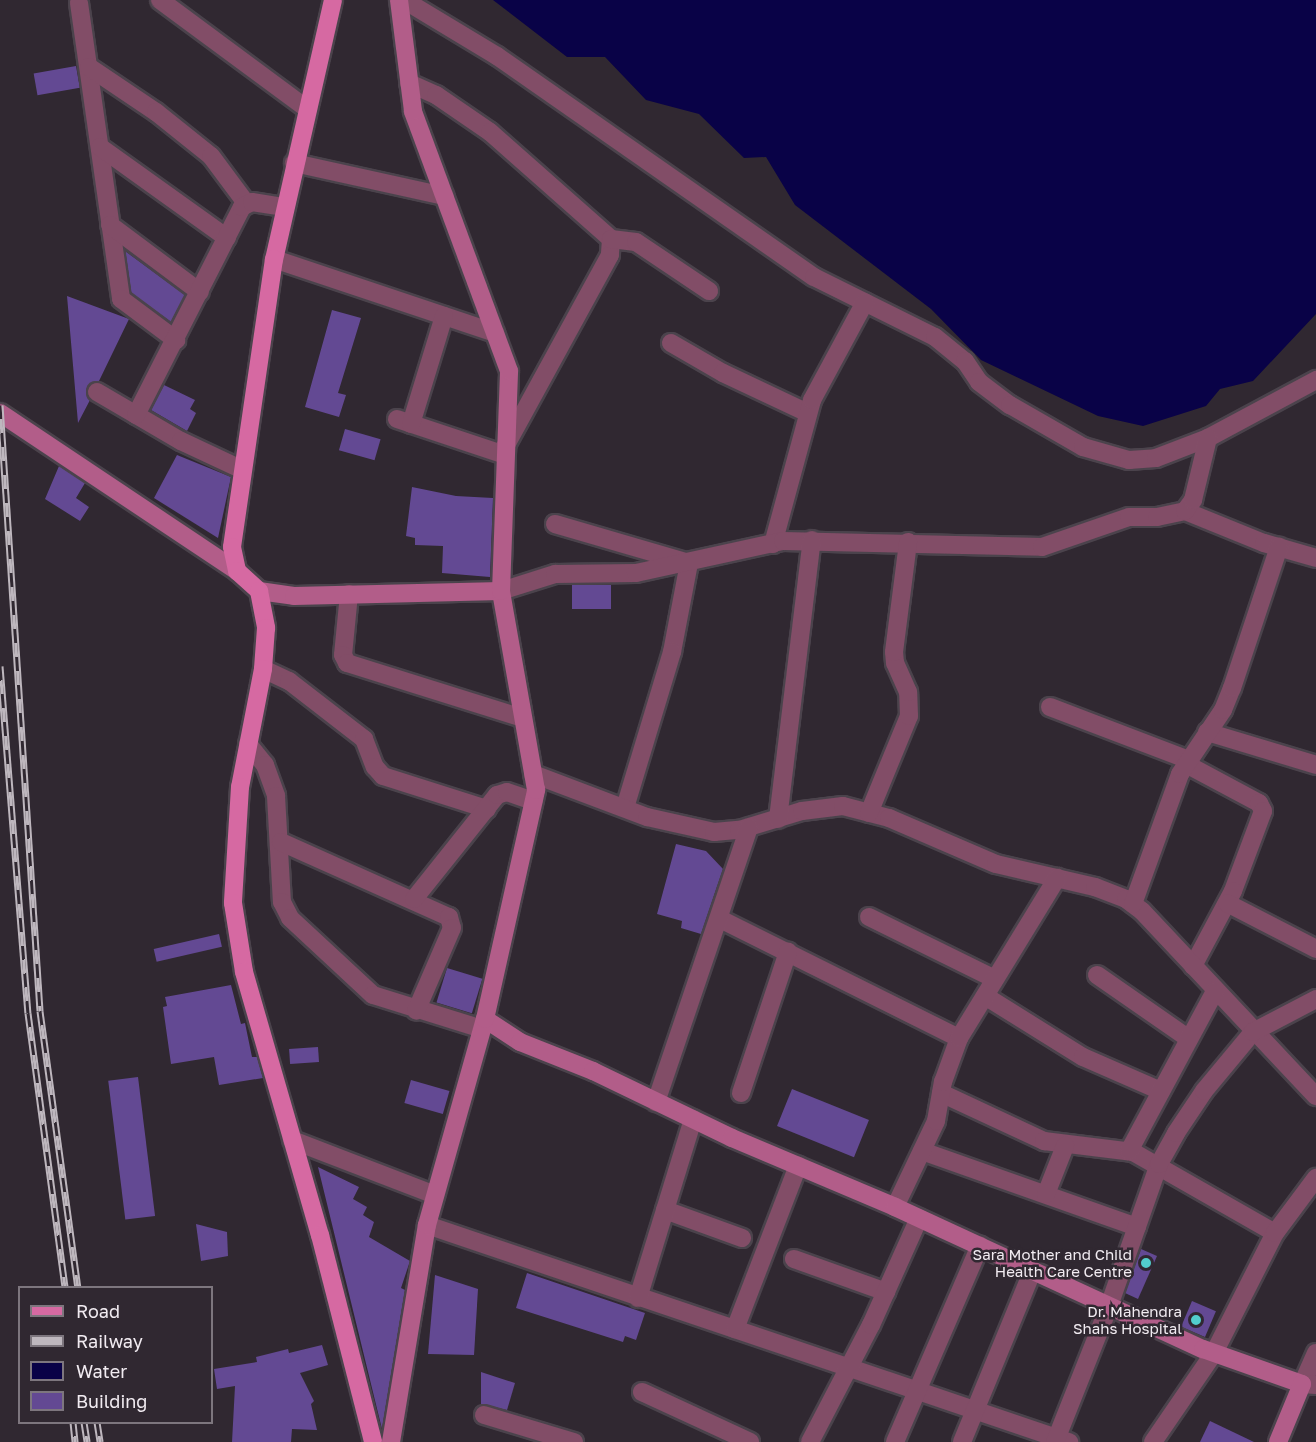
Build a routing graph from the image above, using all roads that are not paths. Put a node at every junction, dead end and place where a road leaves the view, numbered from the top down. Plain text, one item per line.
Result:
1 (160, 0) edge
2 (399, 0) edge
3 (404, 0) edge
4 (330, 1) edge
5 (79, 3) dead end
6 (89, 68) junction
7 (409, 83) junction
8 (306, 108) junction
9 (100, 147) junction
10 (294, 163) junction
11 (444, 196) junction
12 (246, 203) junction
13 (285, 207) junction
14 (110, 225) junction
15 (226, 238) junction
16 (611, 239) junction
17 (274, 259) junction
18 (709, 291) dead end
19 (200, 292) junction
20 (865, 302) junction
21 (444, 316) junction
22 (495, 333) junction
23 (176, 340) junction
24 (671, 343) dead end
25 (1316, 380) edge
26 (97, 392) dead end
27 (0, 413) edge
28 (808, 413) junction
29 (136, 416) junction
30 (1208, 438) junction
31 (505, 451) junction
32 (243, 470) junction
33 (1185, 511) junction
34 (555, 524) dead end
35 (812, 540) junction
36 (908, 542) junction
37 (772, 544) junction
38 (1279, 547) junction
39 (1316, 558) edge
40 (689, 562) junction
41 (237, 571) junction
42 (259, 591) junction
43 (501, 591) junction
44 (349, 594) junction
45 (263, 669) junction
46 (1050, 707) dead end
47 (524, 718) junction
48 (1207, 732) junction
49 (248, 744) junction
50 (1187, 762) junction
51 (1316, 765) edge
52 (533, 774) junction
53 (533, 801) junction
54 (625, 808) junction
55 (487, 809) junction
56 (869, 813) junction
57 (778, 819) junction
58 (749, 827) junction
59 (281, 842) junction
60 (1057, 878) junction
61 (414, 899) junction
62 (1227, 903) junction
63 (1133, 904) junction
64 (869, 916) dead end
65 (720, 919) junction
66 (1316, 949) edge
67 (788, 952) junction
68 (1193, 966) junction
69 (1097, 975) dead end
70 (995, 979) junction
71 (1215, 991) junction
72 (985, 996) junction
73 (1316, 999) edge
74 (416, 1011) junction
75 (483, 1024) junction
76 (1253, 1032) junction
77 (959, 1038) junction
78 (1189, 1039) junction
79 (1161, 1091) junction
80 (741, 1093) dead end
81 (941, 1093) junction
82 (1316, 1096) edge
83 (656, 1102) junction
84 (693, 1119) junction
85 (292, 1140) junction
86 (1065, 1146) junction
87 (922, 1151) junction
88 (1129, 1151) junction
89 (1159, 1164) junction
90 (798, 1167) junction
91 (1316, 1178) edge
92 (1046, 1194) junction
93 (435, 1195) junction
94 (895, 1207) junction
95 (665, 1210) junction
96 (919, 1218) junction
97 (427, 1225) junction
98 (1137, 1227) junction
99 (1275, 1233) junction
100 (742, 1238) dead end
101 (980, 1246) junction
102 (794, 1259) dead end
103 (1033, 1270) junction
104 (886, 1292) junction
105 (638, 1298) junction
106 (1109, 1306) junction
107 (735, 1329) junction
108 (1214, 1353) junction
109 (1316, 1353) edge
110 (849, 1367) junction
111 (1309, 1384) edge
112 (918, 1390) junction
113 (642, 1392) dead end
114 (975, 1410) junction
115 (484, 1415) dead end
116 (1060, 1441) edge
117 (373, 1442) edge
118 (391, 1442) edge
119 (574, 1442) edge
120 (750, 1442) edge
121 (810, 1442) edge
122 (894, 1442) edge
123 (962, 1442) edge
124 (1153, 1442) edge
125 (1278, 1442) edge

1 - 8 street
2 - 7 street
3 - 20 street
4 - 8 main road
5 - 6 street
6 - 9 street
6 - 12 street
7 - 11 street
7 - 16 street
8 - 10 main road
9 - 14 street
9 - 15 street
10 - 11 street
10 - 13 main road
11 - 22 street
12 - 13 street
12 - 15 street
13 - 17 main road
14 - 19 street
14 - 23 street
15 - 19 street
16 - 18 street
16 - 31 street
17 - 21 street
17 - 32 main road
19 - 23 street
20 - 28 street
20 - 30 street
21 - 22 street
21 - 31 street
22 - 31 street
23 - 29 street
24 - 28 street
25 - 30 street
26 - 29 street
27 - 41 street
28 - 37 street
29 - 32 street
30 - 33 street
31 - 43 street
32 - 41 main road
33 - 36 street
33 - 38 street
34 - 40 street
35 - 36 street
35 - 37 street
35 - 57 street
36 - 56 street
37 - 40 street
38 - 39 street
38 - 48 street
40 - 43 street
40 - 54 street
41 - 42 main road
42 - 44 street
42 - 45 main road
43 - 44 street
43 - 47 street
44 - 47 street
45 - 49 main road
45 - 55 street
46 - 50 street
47 - 52 street
48 - 50 street
48 - 51 street
49 - 59 street
49 - 85 main road
50 - 62 street
50 - 63 street
52 - 53 street
52 - 54 street
53 - 55 street
53 - 75 street
54 - 58 street
55 - 61 street
56 - 57 street
56 - 60 street
57 - 58 street
58 - 65 street
59 - 61 street
59 - 74 street
60 - 63 street
60 - 70 street
61 - 74 street
62 - 66 street
62 - 68 street
63 - 68 street
64 - 70 street
65 - 67 street
65 - 83 street
67 - 77 street
67 - 80 street
68 - 71 street
69 - 78 street
70 - 72 street
71 - 76 street
71 - 78 street
72 - 77 street
72 - 79 street
73 - 76 street
74 - 75 street
75 - 83 street
75 - 93 street
76 - 82 street
76 - 89 street
77 - 81 street
78 - 79 street
79 - 88 street
81 - 86 street
81 - 87 street
83 - 84 street
84 - 90 street
84 - 95 street
85 - 93 street
85 - 117 main road
86 - 88 street
86 - 92 street
87 - 92 street
87 - 94 street
88 - 89 street
89 - 98 street
89 - 99 street
90 - 94 street
90 - 107 street
91 - 99 street
92 - 98 street
93 - 97 street
94 - 96 street
95 - 100 street
95 - 105 street
96 - 101 street
96 - 104 street
97 - 105 street
97 - 118 street
98 - 106 street
99 - 108 street
101 - 103 street
101 - 112 street
102 - 104 street
103 - 106 street
103 - 114 street
104 - 110 street
105 - 107 street
106 - 108 street
106 - 116 street
107 - 110 street
108 - 111 street
108 - 124 street
109 - 111 street
110 - 112 street
110 - 121 street
111 - 125 street
112 - 114 street
112 - 122 street
113 - 120 street
114 - 116 street
114 - 123 street
115 - 119 street

